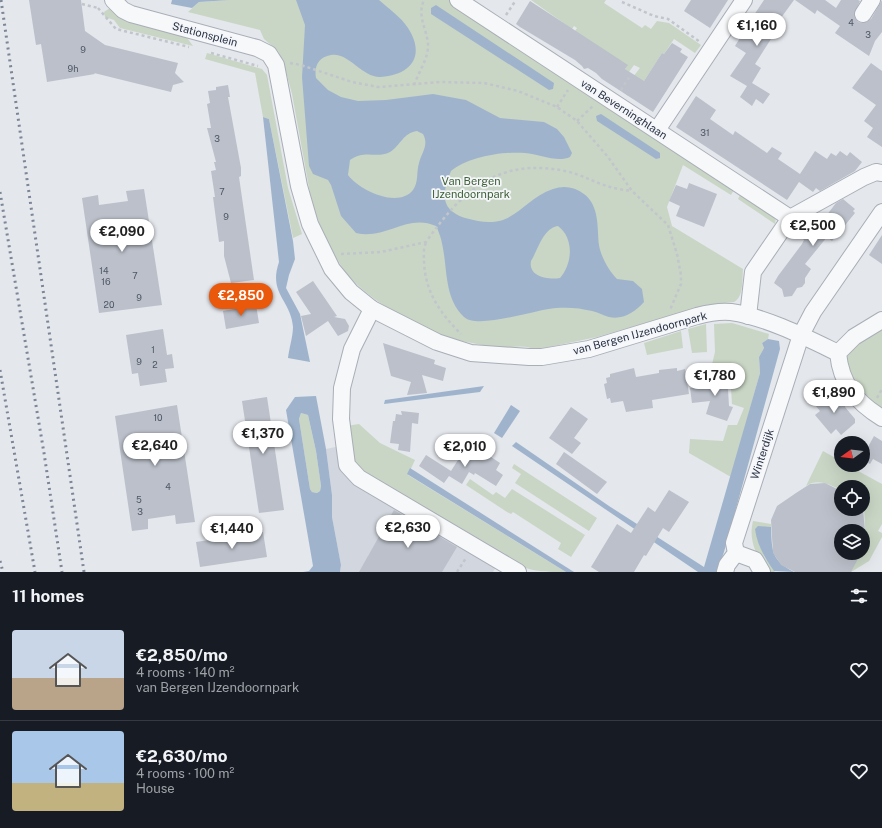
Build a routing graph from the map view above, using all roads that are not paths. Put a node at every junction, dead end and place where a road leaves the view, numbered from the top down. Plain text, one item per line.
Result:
1 (113, 0) edge
2 (458, 0) edge
3 (744, 0) edge
4 (872, 0) edge
5 (863, 14) dead end
6 (280, 86) joint
7 (657, 130) junction
8 (882, 173) edge
9 (882, 212) edge
10 (790, 218) junction
11 (372, 309) junction
12 (748, 316) junction
13 (882, 320) edge
14 (801, 335) junction
15 (838, 353) junction
16 (882, 418) edge
17 (736, 553) junction
18 (518, 572) edge
19 (725, 572) edge
20 (762, 572) edge

1 - 6 street, Stationsplein
2 - 7 street, van Beverninghlaan
3 - 7 street
4 - 5 street
6 - 11 street, van Bergen IJzendoornpark
7 - 10 street, van Beverninghlaan
8 - 10 street
9 - 14 street, Winterdijk
10 - 12 street
11 - 12 street, van Bergen IJzendoornpark
11 - 18 street
12 - 14 street, van Bergen IJzendoornpark
13 - 15 street
14 - 15 street, van Bergen IJzendoornpark
14 - 17 street, Winterdijk
15 - 16 street
17 - 19 street, Winterdijk
17 - 20 street

